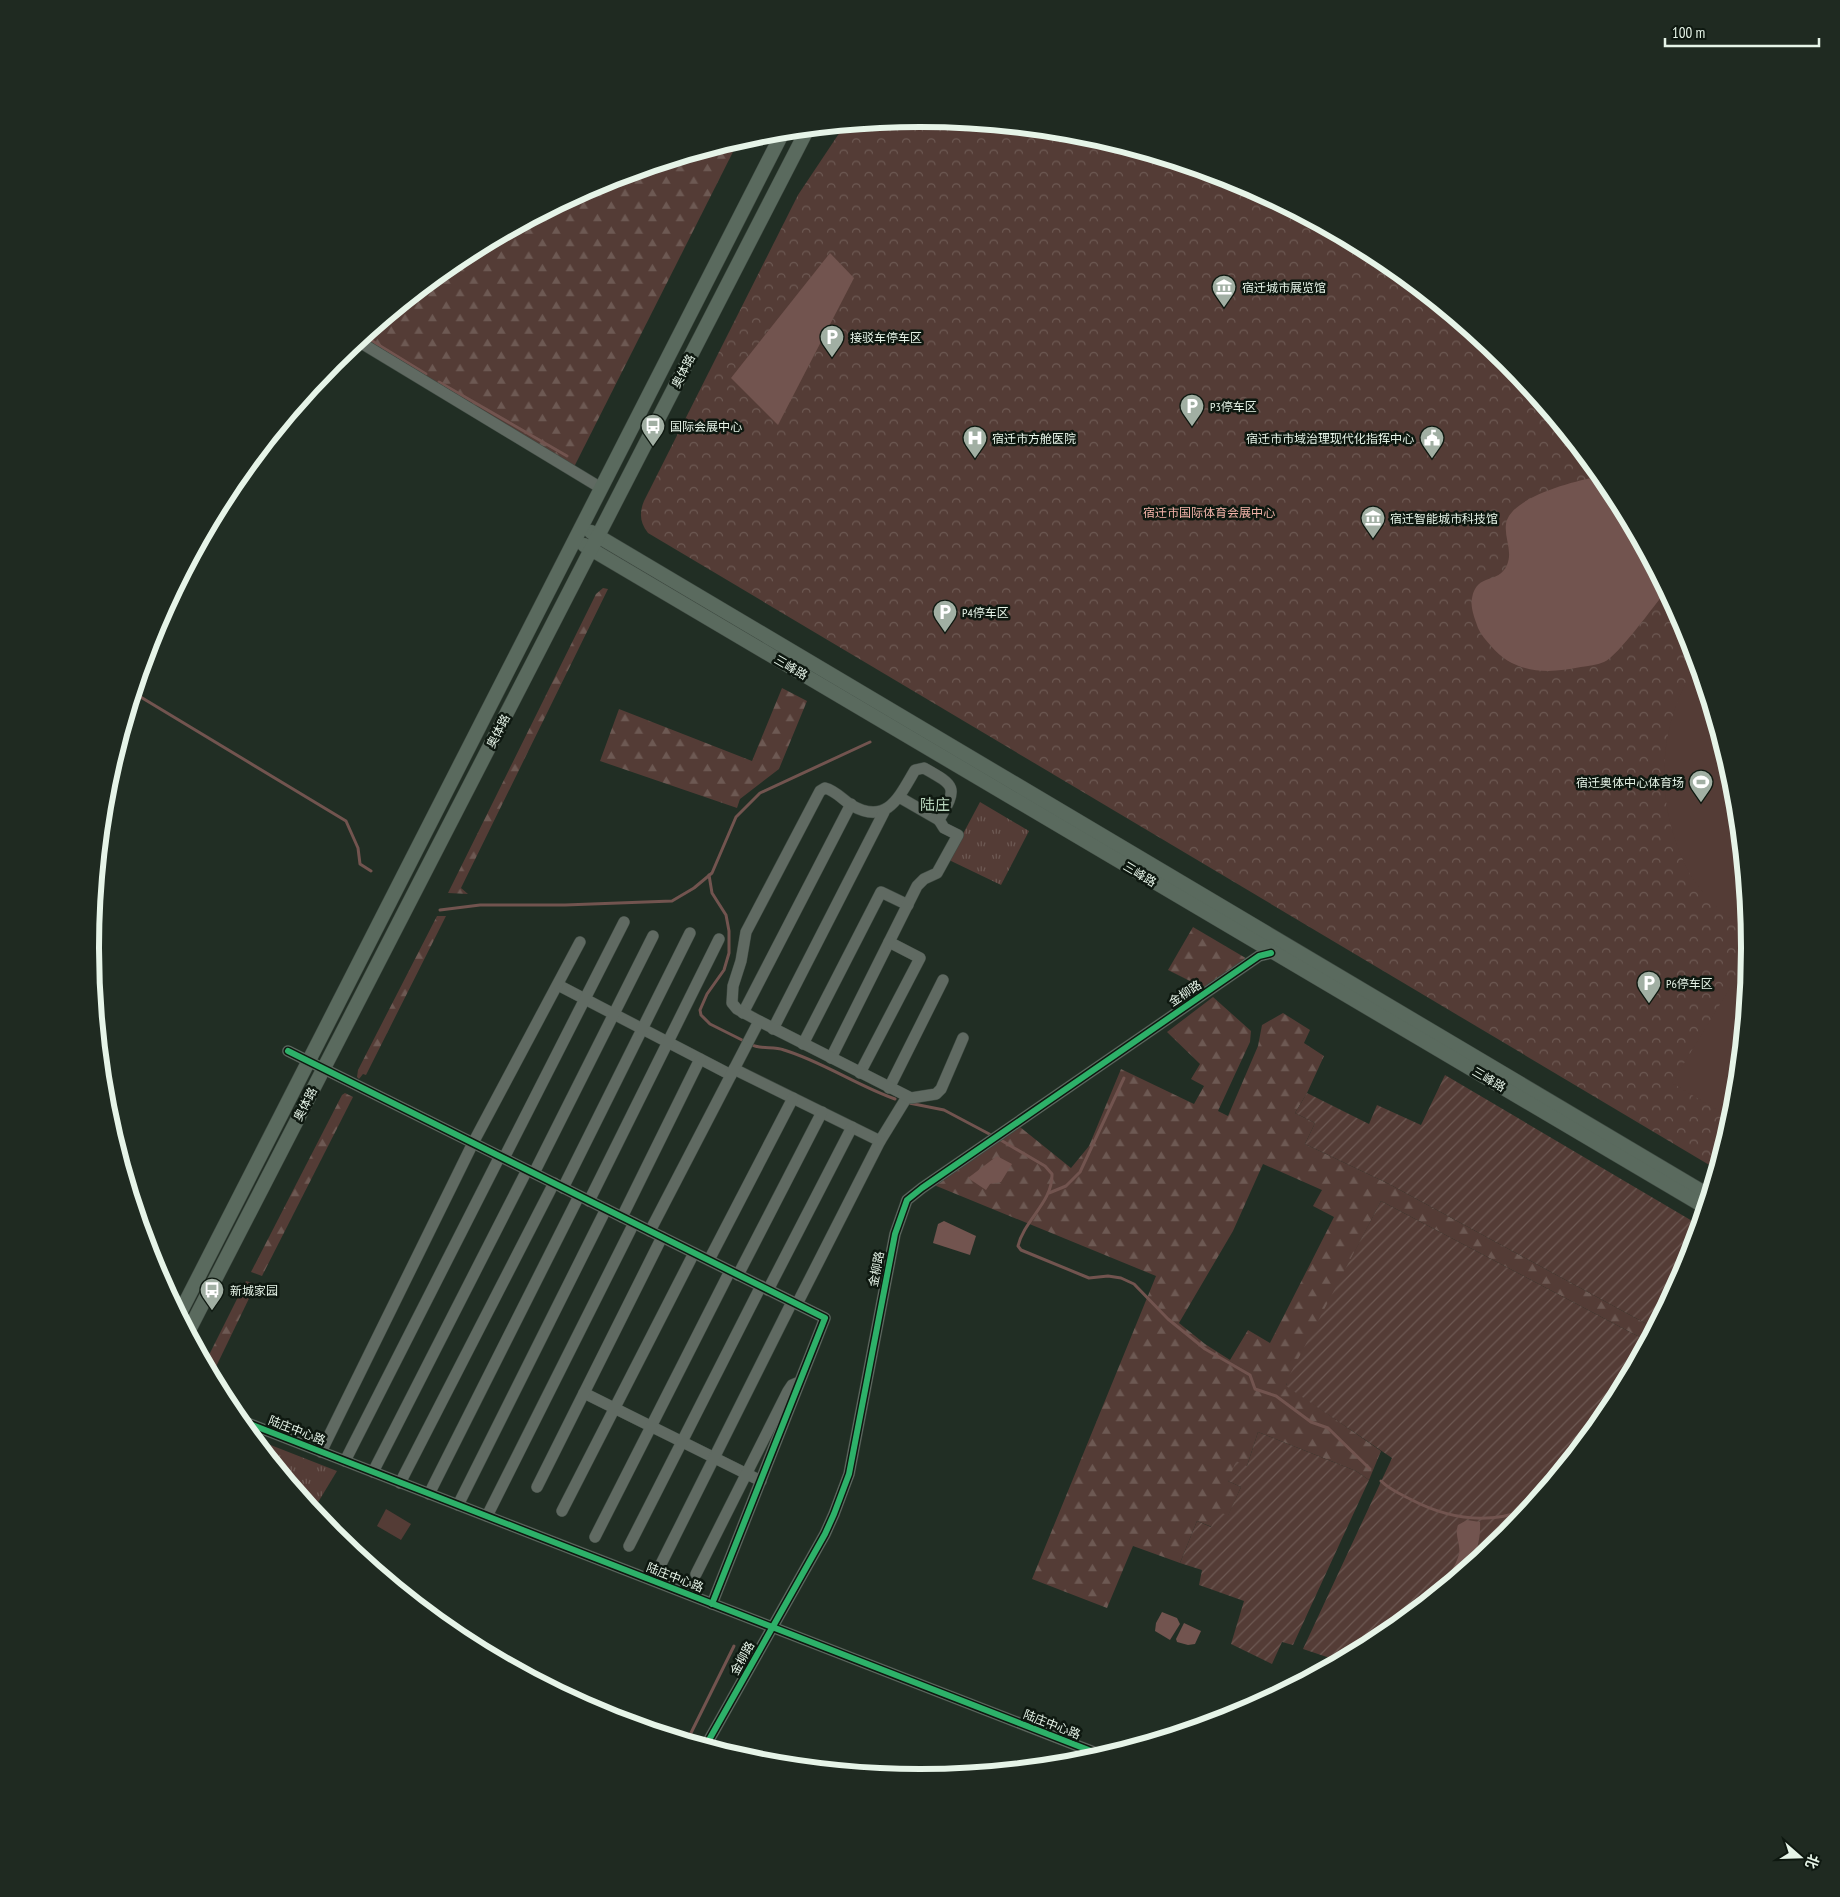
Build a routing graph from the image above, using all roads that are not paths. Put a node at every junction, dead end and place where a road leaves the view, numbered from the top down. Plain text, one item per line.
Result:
1 (810, 134) edge
2 (804, 135) edge
3 (778, 140) edge
4 (786, 172) junction
5 (364, 345) edge
6 (601, 488) junction
7 (582, 526) junction
8 (598, 536) junction
9 (575, 540) junction
10 (591, 550) junction
11 (940, 747) junction
12 (932, 772) junction
13 (899, 797) junction
14 (851, 804) junction
15 (884, 812) junction
16 (939, 820) junction
17 (908, 905) junction
18 (624, 922) dead end
19 (690, 933) dead end
20 (653, 936) dead end
21 (719, 939) dead end
22 (580, 942) dead end
23 (889, 942) junction
24 (1272, 953) junction
25 (943, 980) dead end
26 (558, 985) junction
27 (585, 999) junction
28 (743, 1013) junction
29 (614, 1014) junction
30 (759, 1021) junction
31 (642, 1029) junction
32 (773, 1029) junction
33 (963, 1038) dead end
34 (667, 1042) junction
35 (803, 1044) junction
36 (288, 1051) dead end
37 (700, 1058) junction
38 (831, 1058) junction
39 (309, 1061) junction
40 (324, 1069) junction
41 (733, 1072) junction
42 (860, 1073) junction
43 (889, 1088) junction
44 (907, 1097) junction
45 (793, 1098) junction
46 (822, 1112) junction
47 (852, 1127) junction
48 (880, 1141) junction
49 (473, 1143) junction
50 (502, 1157) junction
51 (530, 1171) junction
52 (558, 1185) junction
53 (1704, 1193) edge
54 (584, 1198) junction
55 (1700, 1204) edge
56 (606, 1209) junction
57 (622, 1217) junction
58 (634, 1223) junction
59 (650, 1231) junction
60 (662, 1237) junction
61 (694, 1253) junction
62 (709, 1260) junction
63 (734, 1273) junction
64 (764, 1288) junction
65 (795, 1303) junction
66 (182, 1309) edge
67 (191, 1326) edge
68 (800, 1381) junction
69 (584, 1394) junction
70 (614, 1409) junction
71 (251, 1425) edge
72 (650, 1426) junction
73 (682, 1442) junction
74 (321, 1452) junction
75 (714, 1458) junction
76 (345, 1461) junction
77 (373, 1472) junction
78 (746, 1474) junction
79 (761, 1482) junction
80 (400, 1483) junction
81 (536, 1487) dead end
82 (429, 1494) junction
83 (458, 1505) junction
84 (562, 1512) dead end
85 (487, 1516) junction
86 (595, 1537) dead end
87 (629, 1546) dead end
88 (660, 1564) dead end
89 (696, 1574) dead end
90 (712, 1604) junction
91 (772, 1627) junction
92 (707, 1742) edge
93 (1092, 1751) edge

1 - 4 main road
2 - 4 main road, 奥体路
3 - 6 main road, 奥体路
4 - 8 main road, 奥体路
5 - 6 street
6 - 7 main road, 奥体路
7 - 8 main road, 三峰路
7 - 9 main road, 奥体路
8 - 10 main road, 奥体路
8 - 11 main road, 三峰路
9 - 10 main road, 三峰路
9 - 39 main road, 奥体路
10 - 11 main road, 三峰路
10 - 40 main road, 奥体路
11 - 12 street
11 - 24 main road, 三峰路
11 - 53 main road, 三峰路
12 - 13 street
12 - 16 street
13 - 15 street
13 - 16 street
14 - 15 street
14 - 28 street
14 - 28 street
15 - 32 street
16 - 17 street
17 - 23 street
17 - 35 street
18 - 27 street
19 - 31 street
20 - 29 street
21 - 34 street
22 - 26 street
23 - 38 street
23 - 42 street
24 - 55 main road, 三峰路
24 - 91 street, 金柳路
25 - 43 street
26 - 27 street
26 - 49 street
27 - 29 street
27 - 50 street
28 - 30 street
29 - 31 street
29 - 51 street
30 - 32 street
30 - 41 street
31 - 34 street
31 - 52 street
32 - 35 street
33 - 44 street
34 - 37 street
34 - 54 street
35 - 38 street
36 - 39 street
37 - 41 street
37 - 57 street
38 - 42 street
39 - 40 street
39 - 66 main road, 奥体路
40 - 49 street
40 - 67 main road, 奥体路
41 - 45 street
41 - 59 street
42 - 43 street
43 - 44 street
44 - 48 street
45 - 46 street
45 - 62 street
46 - 47 street
46 - 63 street
47 - 48 street
47 - 64 street
48 - 65 street
49 - 50 street
49 - 74 street
50 - 51 street
50 - 76 street
51 - 52 street
51 - 77 street
52 - 54 street
52 - 80 street
54 - 56 street
54 - 82 street
56 - 57 street
56 - 83 street
57 - 58 street
58 - 59 street
58 - 85 street
59 - 60 street
60 - 61 street
60 - 69 street
61 - 62 street
61 - 70 street
62 - 63 street
63 - 64 street
63 - 72 street
64 - 65 street
64 - 73 street
65 - 68 street
65 - 75 street
68 - 78 street
68 - 79 street
69 - 70 street
69 - 81 street
70 - 72 street
70 - 84 street
71 - 74 street, 陆庄中心路
72 - 73 street
72 - 86 street
73 - 75 street
73 - 87 street
74 - 76 street, 陆庄中心路
75 - 78 street
75 - 88 street
76 - 77 street, 陆庄中心路
77 - 80 street, 陆庄中心路
78 - 79 street
78 - 89 street
79 - 90 street
80 - 82 street, 陆庄中心路
82 - 83 street, 陆庄中心路
83 - 85 street, 陆庄中心路
85 - 90 street, 陆庄中心路
90 - 91 street, 陆庄中心路
91 - 92 street, 金柳路
91 - 93 street, 陆庄中心路

